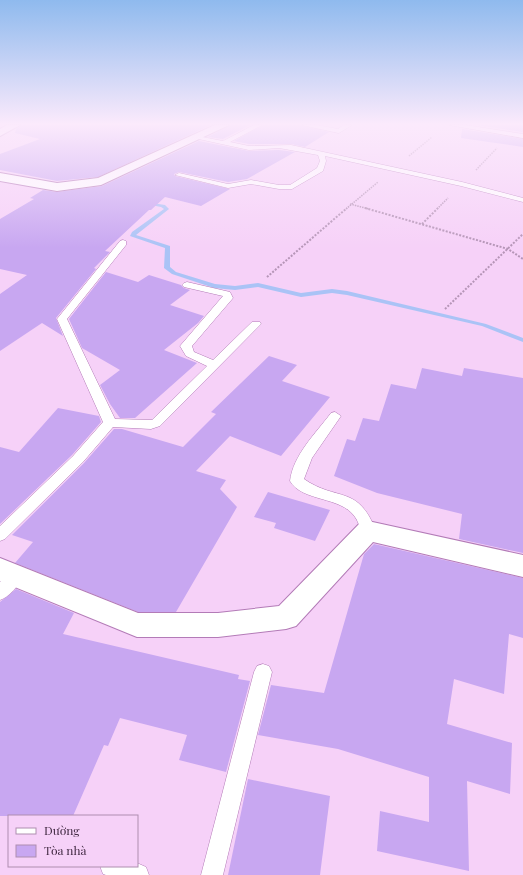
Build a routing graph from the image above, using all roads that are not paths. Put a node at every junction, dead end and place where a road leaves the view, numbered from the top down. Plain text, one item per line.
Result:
1 (136, 166) edge
2 (321, 166) edge
3 (378, 166) edge
4 (179, 175) dead end
5 (0, 177) edge
6 (523, 200) edge
7 (123, 243) dead end
8 (187, 285) dead end
9 (256, 324) dead end
10 (215, 365) junction
11 (335, 416) dead end
12 (110, 422) junction
13 (368, 531) junction
14 (0, 535) edge
15 (523, 566) edge
16 (5, 580) edge
17 (263, 672) dead end
18 (114, 867) edge
19 (138, 875) edge
20 (212, 875) edge

1 - 5 street
2 - 4 lane
3 - 6 lane
7 - 12 lane
8 - 10 lane
9 - 10 lane
10 - 12 lane
11 - 13 lane
12 - 14 lane
13 - 15 street
13 - 16 street
17 - 20 lane
18 - 19 lane

